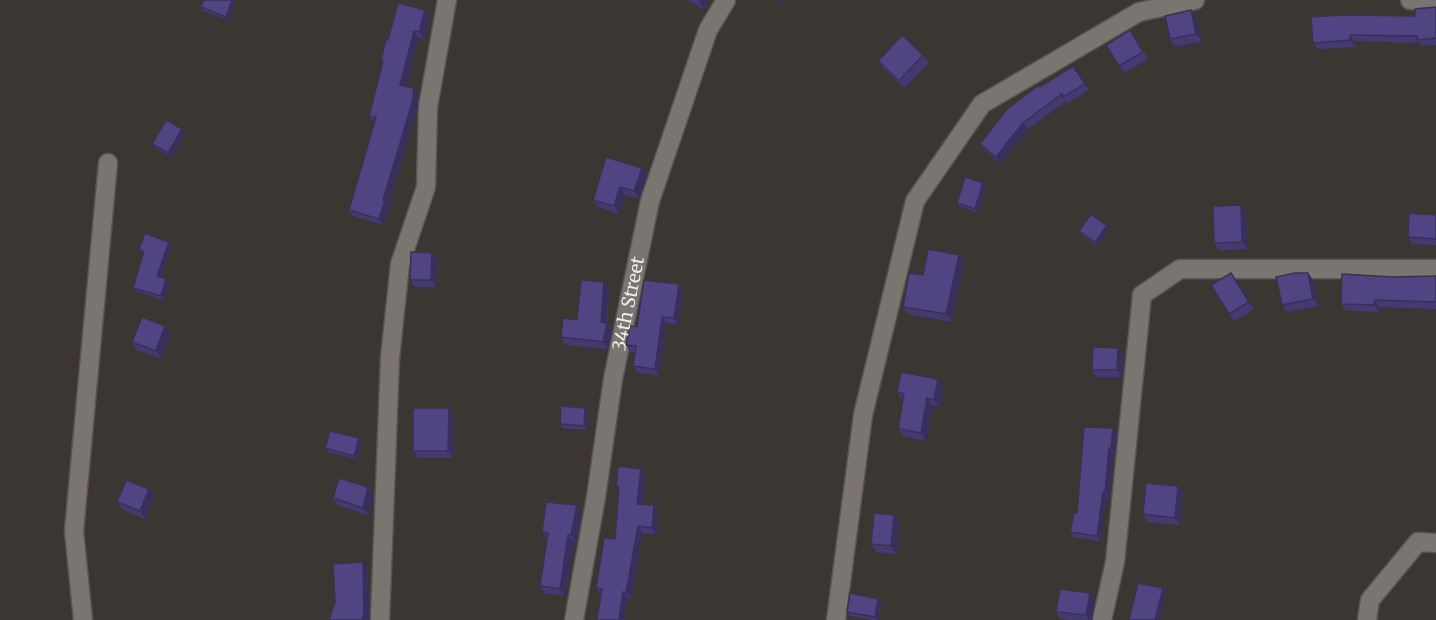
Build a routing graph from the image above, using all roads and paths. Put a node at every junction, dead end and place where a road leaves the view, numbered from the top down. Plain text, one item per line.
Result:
1 (447, 0) edge
2 (726, 0) edge
3 (1195, 0) edge
4 (1410, 0) edge
5 (1436, 1) edge
6 (108, 163) dead end
7 (1436, 269) edge
8 (1436, 543) edge
9 (83, 620) edge
10 (380, 620) edge
11 (574, 620) edge
12 (836, 620) edge
13 (1102, 620) edge
14 (1367, 620) edge

1 - 10 street
2 - 11 street, 34th Street
3 - 12 street
4 - 5 street
6 - 9 street
7 - 13 street
8 - 14 street

